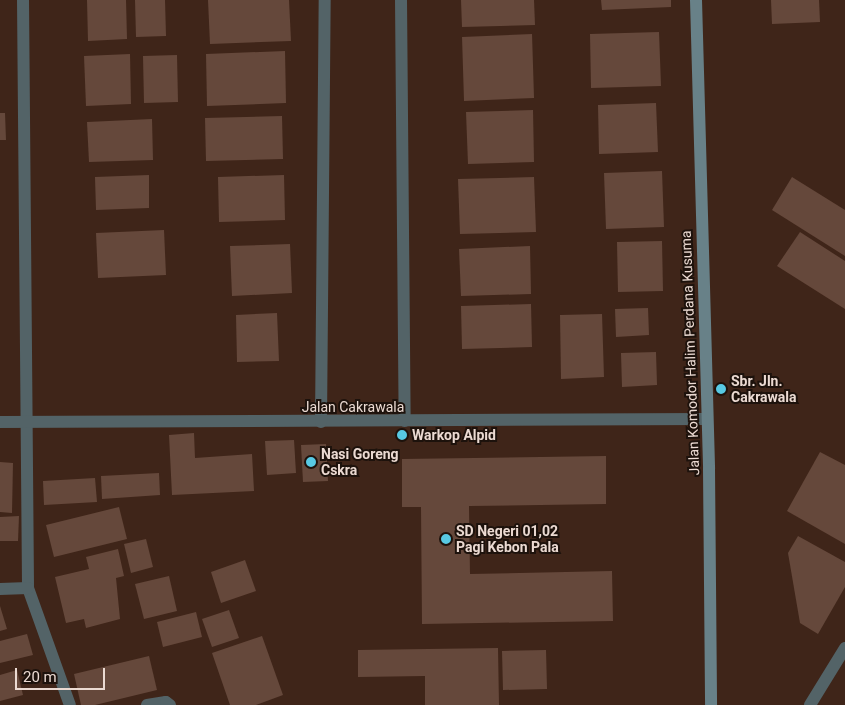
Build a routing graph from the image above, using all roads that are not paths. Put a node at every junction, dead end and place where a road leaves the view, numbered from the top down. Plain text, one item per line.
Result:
1 (23, 0) edge
2 (325, 0) edge
3 (401, 0) edge
4 (696, 0) edge
5 (706, 419) junction
6 (405, 421) junction
7 (0, 422) edge
8 (26, 422) junction
9 (321, 422) junction
10 (28, 588) junction
11 (0, 589) edge
12 (845, 648) edge
13 (70, 705) edge
14 (147, 705) edge
15 (170, 705) edge
16 (711, 705) edge
17 (810, 705) edge

1 - 8 street
2 - 9 street
3 - 6 street
4 - 5 street, Jalan Komodor Halim Perdana Kusuma
5 - 6 street, Jalan Cakrawala
5 - 16 street, Jalan Komodor Halim Perdana Kusuma
6 - 9 street, Jalan Cakrawala
7 - 8 street, Jalan Cakrawala
8 - 9 street, Jalan Cakrawala
8 - 10 street
10 - 11 street
10 - 13 street
12 - 17 street
14 - 15 street

